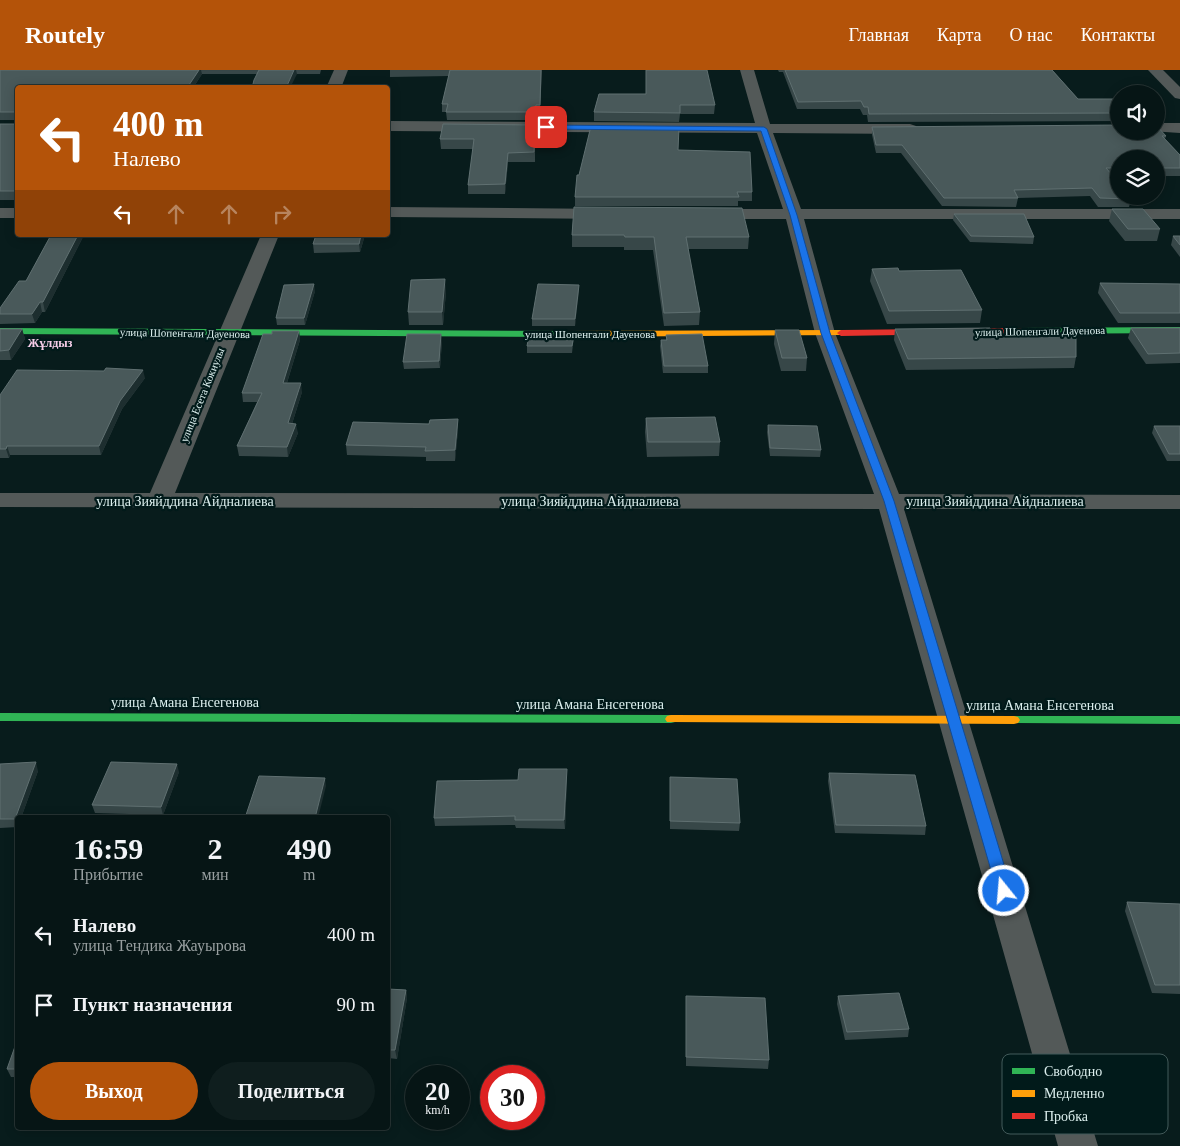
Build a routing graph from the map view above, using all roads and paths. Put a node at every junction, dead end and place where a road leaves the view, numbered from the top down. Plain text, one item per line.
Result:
1 (341, 70) edge
2 (747, 70) edge
3 (1155, 70) edge
4 (334, 85) edge
5 (1180, 96) edge
6 (390, 126) edge
7 (1165, 128) edge
8 (1180, 128) edge
9 (764, 129) junction
10 (922, 129) edge
11 (390, 212) edge
12 (0, 213) edge
13 (15, 213) edge
14 (625, 214) edge
15 (685, 214) edge
16 (1180, 214) edge
17 (794, 215) junction
18 (269, 237) edge
19 (1180, 330) edge
20 (0, 331) edge
21 (825, 333) junction
22 (227, 334) junction
23 (0, 500) edge
24 (159, 501) junction
25 (889, 501) junction
26 (1180, 502) edge
27 (0, 717) edge
28 (954, 720) junction
29 (1180, 720) edge
30 (1051, 1054) edge

1 - 4 street
2 - 9 street
3 - 5 street
6 - 9 street
7 - 8 street
9 - 10 street
9 - 17 street
11 - 14 street
12 - 13 street
15 - 17 street
16 - 17 street
17 - 21 street
18 - 22 street, улица Есета Кокиулы
19 - 21 street, улица Шопенгали Дауенова
20 - 22 street, улица Шопенгали Дауенова
21 - 22 street, улица Шопенгали Дауенова
21 - 25 street
22 - 24 street, улица Есета Кокиулы
23 - 24 street, улица Зияйддина Айдналиева
24 - 25 street, улица Зияйддина Айдналиева
25 - 26 street, улица Зияйддина Айдналиева
25 - 28 street
27 - 28 street, улица Амана Енсегенова
28 - 29 street, улица Амана Енсегенова
28 - 30 street

